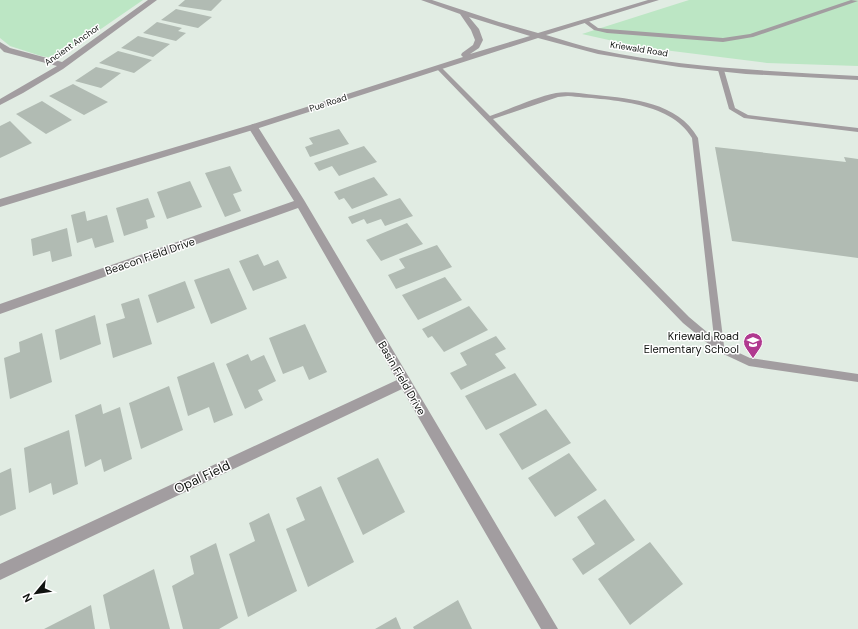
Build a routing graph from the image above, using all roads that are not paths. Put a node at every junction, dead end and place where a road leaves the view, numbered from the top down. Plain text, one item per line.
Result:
1 (153, 0) edge
2 (425, 0) edge
3 (655, 0) edge
4 (856, 0) edge
5 (460, 13) junction
6 (585, 21) junction
7 (536, 36) junction
8 (0, 44) edge
9 (459, 60) junction
10 (63, 65) junction
11 (438, 67) junction
12 (721, 70) junction
13 (858, 78) edge
14 (0, 102) edge
15 (488, 119) junction
16 (253, 127) junction
17 (858, 130) edge
18 (0, 203) edge
19 (300, 203) junction
20 (0, 309) edge
21 (720, 348) junction
22 (858, 378) edge
23 (405, 382) junction
24 (0, 572) edge
25 (550, 629) edge

1 - 10 street, Ancient Anchor
2 - 5 street, Kriewald Road
3 - 6 street, Pue Road
4 - 6 lane
5 - 7 street, Kriewald Road
5 - 9 street
6 - 7 street, Pue Road
7 - 9 street, Pue Road
7 - 12 street, Kriewald Road
8 - 10 street
9 - 11 street, Pue Road
10 - 14 street, Ancient Anchor
11 - 15 lane
11 - 16 street, Pue Road
12 - 13 street, Kriewald Road
12 - 17 lane
15 - 21 lane
15 - 21 lane
16 - 18 street, Pue Road
16 - 19 street, Basin Field Drive
19 - 20 street, Beacon Field Drive
19 - 23 street, Basin Field Drive
21 - 22 lane
23 - 24 street, Opal Field
23 - 25 street, Basin Field Drive

